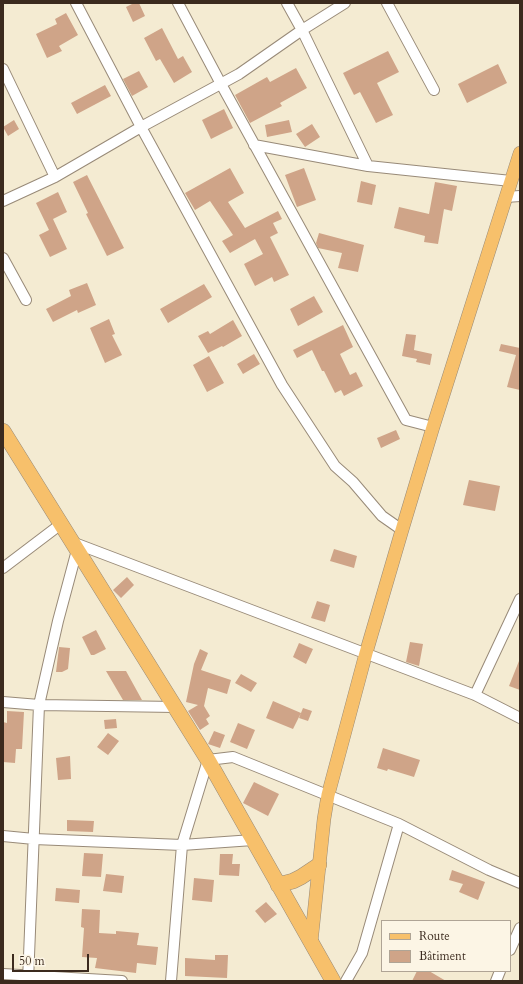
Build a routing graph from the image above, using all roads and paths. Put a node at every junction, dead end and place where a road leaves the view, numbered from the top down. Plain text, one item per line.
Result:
1 (76, 3) edge
2 (178, 3) edge
3 (287, 3) edge
4 (345, 3) edge
5 (387, 3) edge
6 (302, 30) junction
7 (3, 69) edge
8 (221, 84) junction
9 (434, 90) dead end
10 (141, 127) junction
11 (254, 145) junction
12 (520, 153) edge
13 (368, 166) junction
14 (55, 177) junction
15 (511, 181) junction
16 (506, 196) junction
17 (520, 196) edge
18 (3, 201) edge
19 (3, 258) edge
20 (26, 300) dead end
21 (433, 427) junction
22 (3, 431) edge
23 (61, 524) junction
24 (402, 530) junction
25 (75, 546) junction
26 (3, 568) edge
27 (520, 599) edge
28 (366, 653) junction
29 (475, 694) junction
30 (3, 702) edge
31 (39, 705) junction
32 (176, 707) junction
33 (520, 718) edge
34 (208, 760) junction
35 (328, 795) junction
36 (399, 824) junction
37 (3, 836) edge
38 (34, 839) junction
39 (253, 840) junction
40 (182, 846) junction
41 (319, 866) junction
42 (520, 883) edge
43 (278, 885) junction
44 (520, 928) edge
45 (311, 943) junction
46 (511, 948) edge
47 (3, 974) edge
48 (28, 978) edge
49 (122, 981) edge
50 (170, 981) edge
51 (333, 981) edge
52 (346, 981) edge

1 - 10 street
2 - 8 street
3 - 6 street
4 - 6 street
5 - 9 street
6 - 8 street
6 - 13 street
7 - 14 street
8 - 10 street
8 - 11 street
10 - 14 street
10 - 24 street
11 - 13 street
11 - 21 street
12 - 15 main road
13 - 15 street
14 - 18 street
15 - 16 main road
16 - 17 street
16 - 21 main road
19 - 20 street
21 - 24 main road
22 - 23 highway
23 - 25 highway
23 - 26 street
24 - 28 main road
25 - 28 street
25 - 31 street
25 - 32 highway
27 - 29 street
28 - 29 street
28 - 35 main road
29 - 33 street
30 - 31 street
31 - 32 street
31 - 38 street
32 - 34 highway
34 - 35 street
34 - 39 highway
34 - 40 street
35 - 36 street
35 - 41 main road
36 - 42 street
36 - 52 street
37 - 38 street
38 - 40 street
38 - 48 street
39 - 40 street
39 - 43 highway
40 - 50 street
41 - 43 highway
41 - 45 main road
43 - 45 highway
44 - 46 street
45 - 51 highway
47 - 48 street
48 - 49 street

